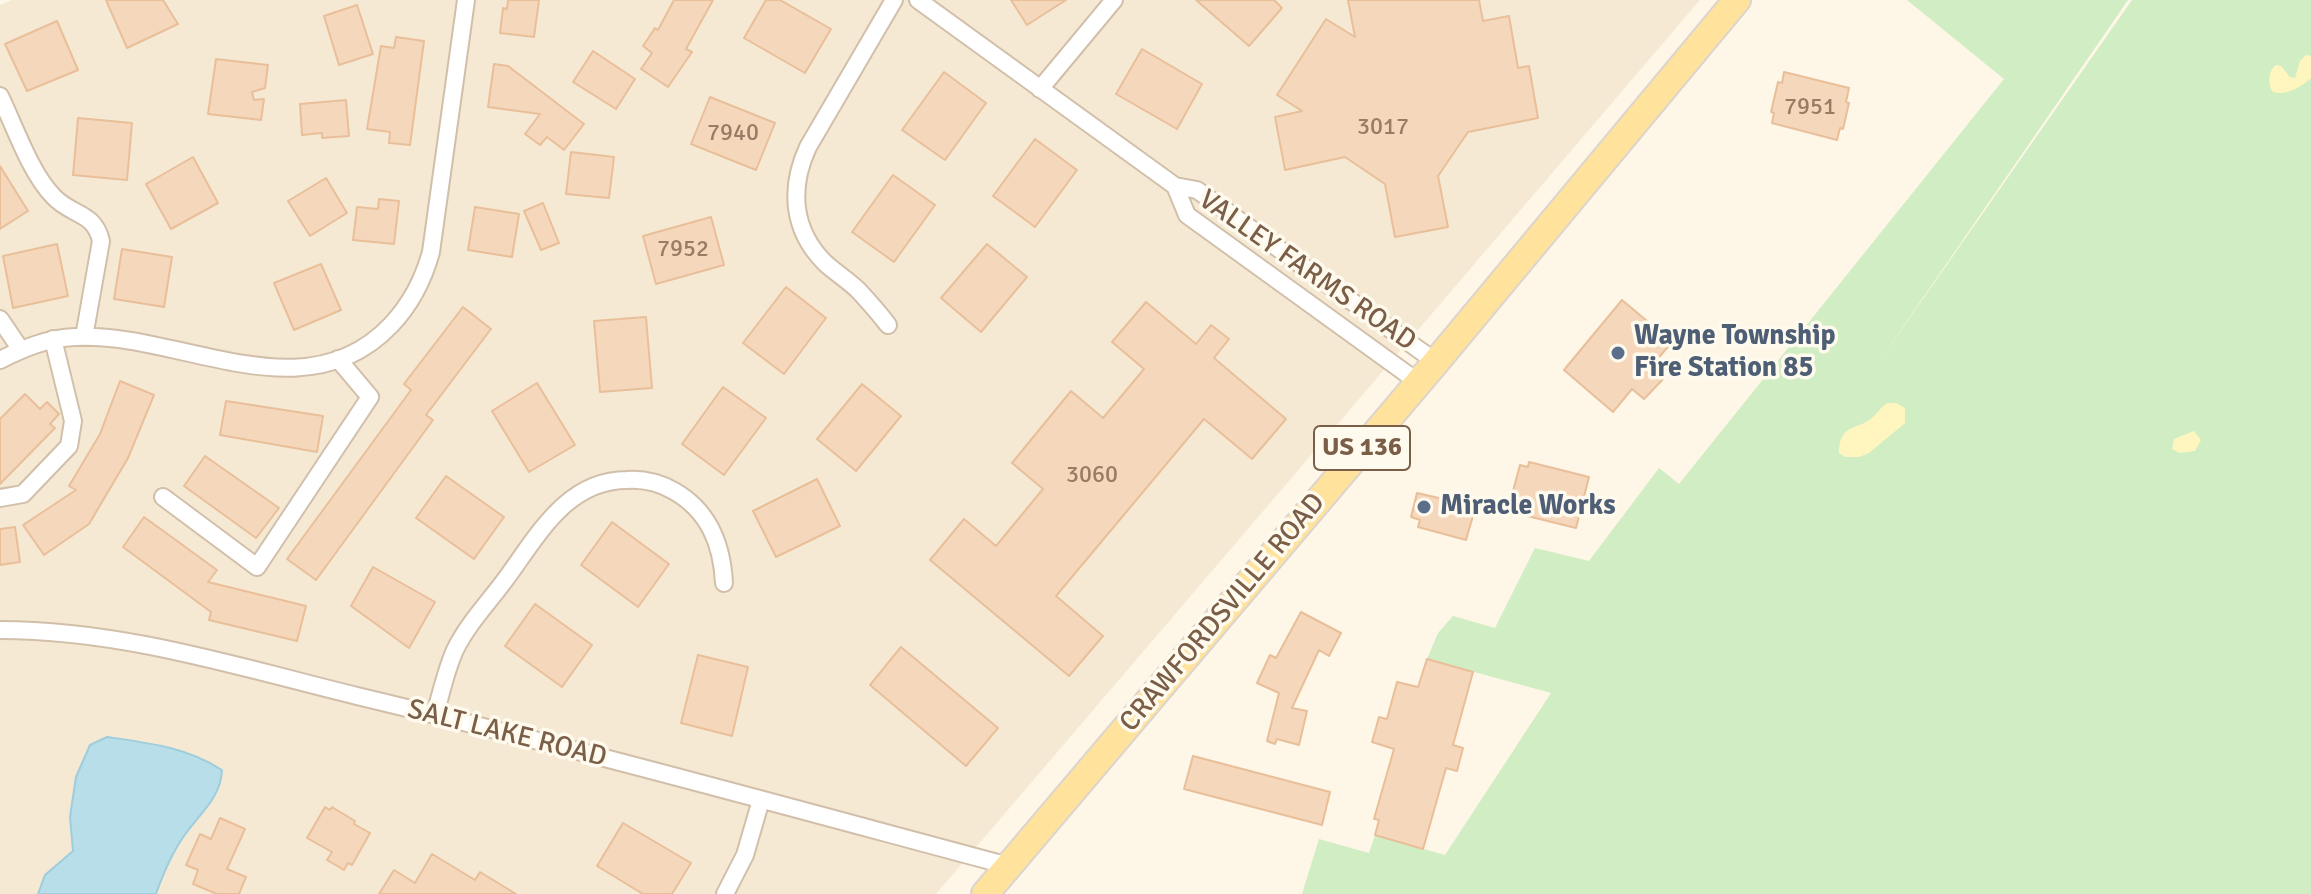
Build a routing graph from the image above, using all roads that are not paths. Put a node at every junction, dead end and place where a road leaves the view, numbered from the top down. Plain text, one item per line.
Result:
1 (466, 0) edge
2 (894, 0) edge
3 (918, 0) edge
4 (1114, 0) edge
5 (1737, 0) edge
6 (1040, 89) junction
7 (0, 96) edge
8 (1175, 186) junction
9 (0, 319) edge
10 (888, 325) dead end
11 (84, 337) junction
12 (53, 339) junction
13 (21, 350) junction
14 (338, 359) junction
15 (0, 360) edge
16 (1436, 362) junction
17 (1418, 382) junction
18 (163, 497) dead end
19 (0, 498) edge
20 (724, 583) dead end
21 (0, 630) edge
22 (435, 715) junction
23 (761, 800) junction
24 (1009, 866) junction
25 (725, 894) edge
26 (985, 894) edge

1 - 14 street
2 - 10 street
3 - 6 street, VALLEY FARMS ROAD
4 - 6 street
5 - 16 main road, CRAWFORDSVILLE ROAD / US 136
6 - 8 street, VALLEY FARMS ROAD
7 - 11 street
8 - 16 street, VALLEY FARMS ROAD
8 - 17 street, VALLEY FARMS ROAD
9 - 13 street
11 - 12 street
11 - 14 street
12 - 13 street
12 - 19 street
13 - 15 street
14 - 18 street
16 - 17 main road, CRAWFORDSVILLE ROAD / US 136
17 - 24 main road, CRAWFORDSVILLE ROAD / US 136
20 - 22 street
21 - 22 street, SALT LAKE ROAD
22 - 23 street, SALT LAKE ROAD
23 - 24 street, SALT LAKE ROAD
23 - 25 street
24 - 26 main road, CRAWFORDSVILLE ROAD / US 136

